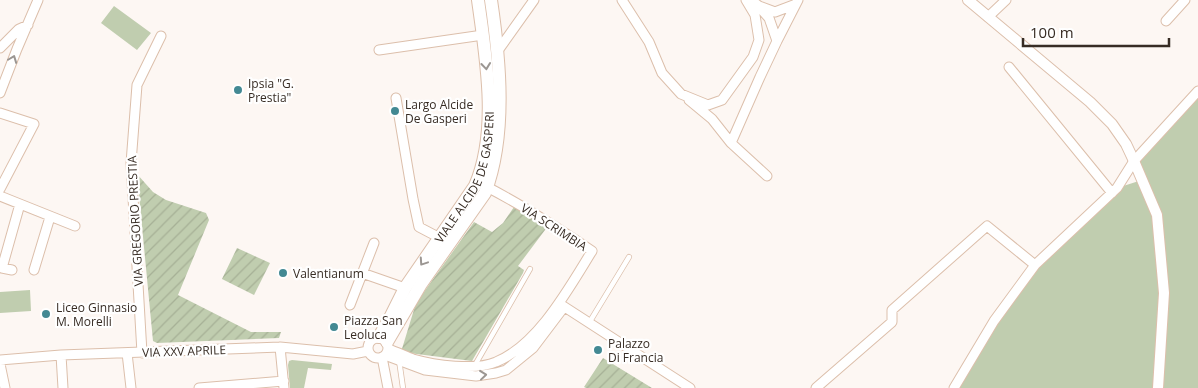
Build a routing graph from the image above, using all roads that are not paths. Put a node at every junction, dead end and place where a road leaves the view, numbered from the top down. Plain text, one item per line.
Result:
1 (38, 0) edge
2 (478, 0) edge
3 (491, 0) edge
4 (534, 0) edge
5 (622, 0) edge
6 (746, 0) edge
7 (752, 0) edge
8 (968, 0) edge
9 (1006, 0) edge
10 (1185, 0) edge
11 (797, 2) edge
12 (759, 6) junction
13 (988, 17) junction
14 (1166, 21) dead end
15 (28, 25) junction
16 (483, 35) junction
17 (161, 36) dead end
18 (777, 40) junction
19 (0, 48) edge
20 (379, 50) dead end
21 (497, 52) junction
22 (1009, 67) dead end
23 (1, 89) edge
24 (1198, 92) edge
25 (681, 94) junction
26 (396, 98) dead end
27 (0, 113) edge
28 (731, 143) junction
29 (1134, 161) junction
30 (767, 176) dead end
31 (487, 187) junction
32 (0, 189) edge
33 (1112, 193) junction
34 (0, 196) edge
35 (20, 204) junction
36 (50, 217) junction
37 (75, 226) dead end
38 (440, 238) junction
39 (374, 243) dead end
40 (629, 258) dead end
41 (1035, 265) junction
42 (530, 269) dead end
43 (12, 270) dead end
44 (34, 270) dead end
45 (362, 273) junction
46 (405, 288) junction
47 (350, 305) dead end
48 (562, 305) junction
49 (589, 323) junction
50 (280, 347) junction
51 (384, 348) junction
52 (368, 351) junction
53 (142, 353) junction
54 (127, 354) junction
55 (61, 355) junction
56 (0, 360) edge
57 (399, 360) junction
58 (0, 364) edge
59 (474, 366) junction
60 (284, 384) edge
61 (5, 388) edge
62 (63, 388) edge
63 (131, 388) edge
64 (198, 388) edge
65 (388, 388) edge
66 (403, 388) edge
67 (690, 388) edge
68 (816, 388) edge
69 (954, 388) edge
70 (1158, 388) edge

1 - 15 street
2 - 16 main road, VIALE ALCIDE DE GASPERI
3 - 21 main road, VIALE ALCIDE DE GASPERI
4 - 21 street
5 - 25 street
6 - 25 street
7 - 12 street
8 - 13 street
9 - 13 street
10 - 14 street
11 - 12 street
11 - 18 street
12 - 18 street
13 - 29 street
15 - 19 street
23 -> 15 street
16 - 20 street
16 -> 38 main road, VIALE ALCIDE DE GASPERI
17 - 53 street, VIA GREGORIO PRESTIA
18 - 28 street
21 - 31 main road, VIALE ALCIDE DE GASPERI
22 - 33 street
24 - 29 street
25 - 28 street
26 - 38 street
27 - 32 street
28 - 30 street
29 - 33 street
29 - 70 street
31 - 48 street, VIA SCRIMBIA
31 - 51 main road, VIALE ALCIDE DE GASPERI
33 - 41 street
34 - 35 street
35 - 36 street
35 - 43 street
36 - 37 street
36 - 44 street
38 -> 46 main road, VIALE ALCIDE DE GASPERI
39 - 45 street
40 - 49 lane
41 - 68 street
41 - 69 street
42 - 59 lane
45 - 46 street
45 - 47 street
46 - 51 main road, VIALE ALCIDE DE GASPERI
48 - 49 street
57 -> 48 street
48 - 59 street
49 - 67 street
50 - 52 street, VIA XXV APRILE
50 - 53 street, VIA XXV APRILE
50 - 60 street
51 - 52 street
51 - 52 street
51 - 57 street
51 - 59 street
51 - 65 street
53 - 54 street, VIA XXV APRILE
54 - 55 street, VIA XXV APRILE
54 - 63 street
55 - 56 street, VIA XXV APRILE
55 - 62 street
57 - 66 lane
58 - 61 street
60 - 64 street

